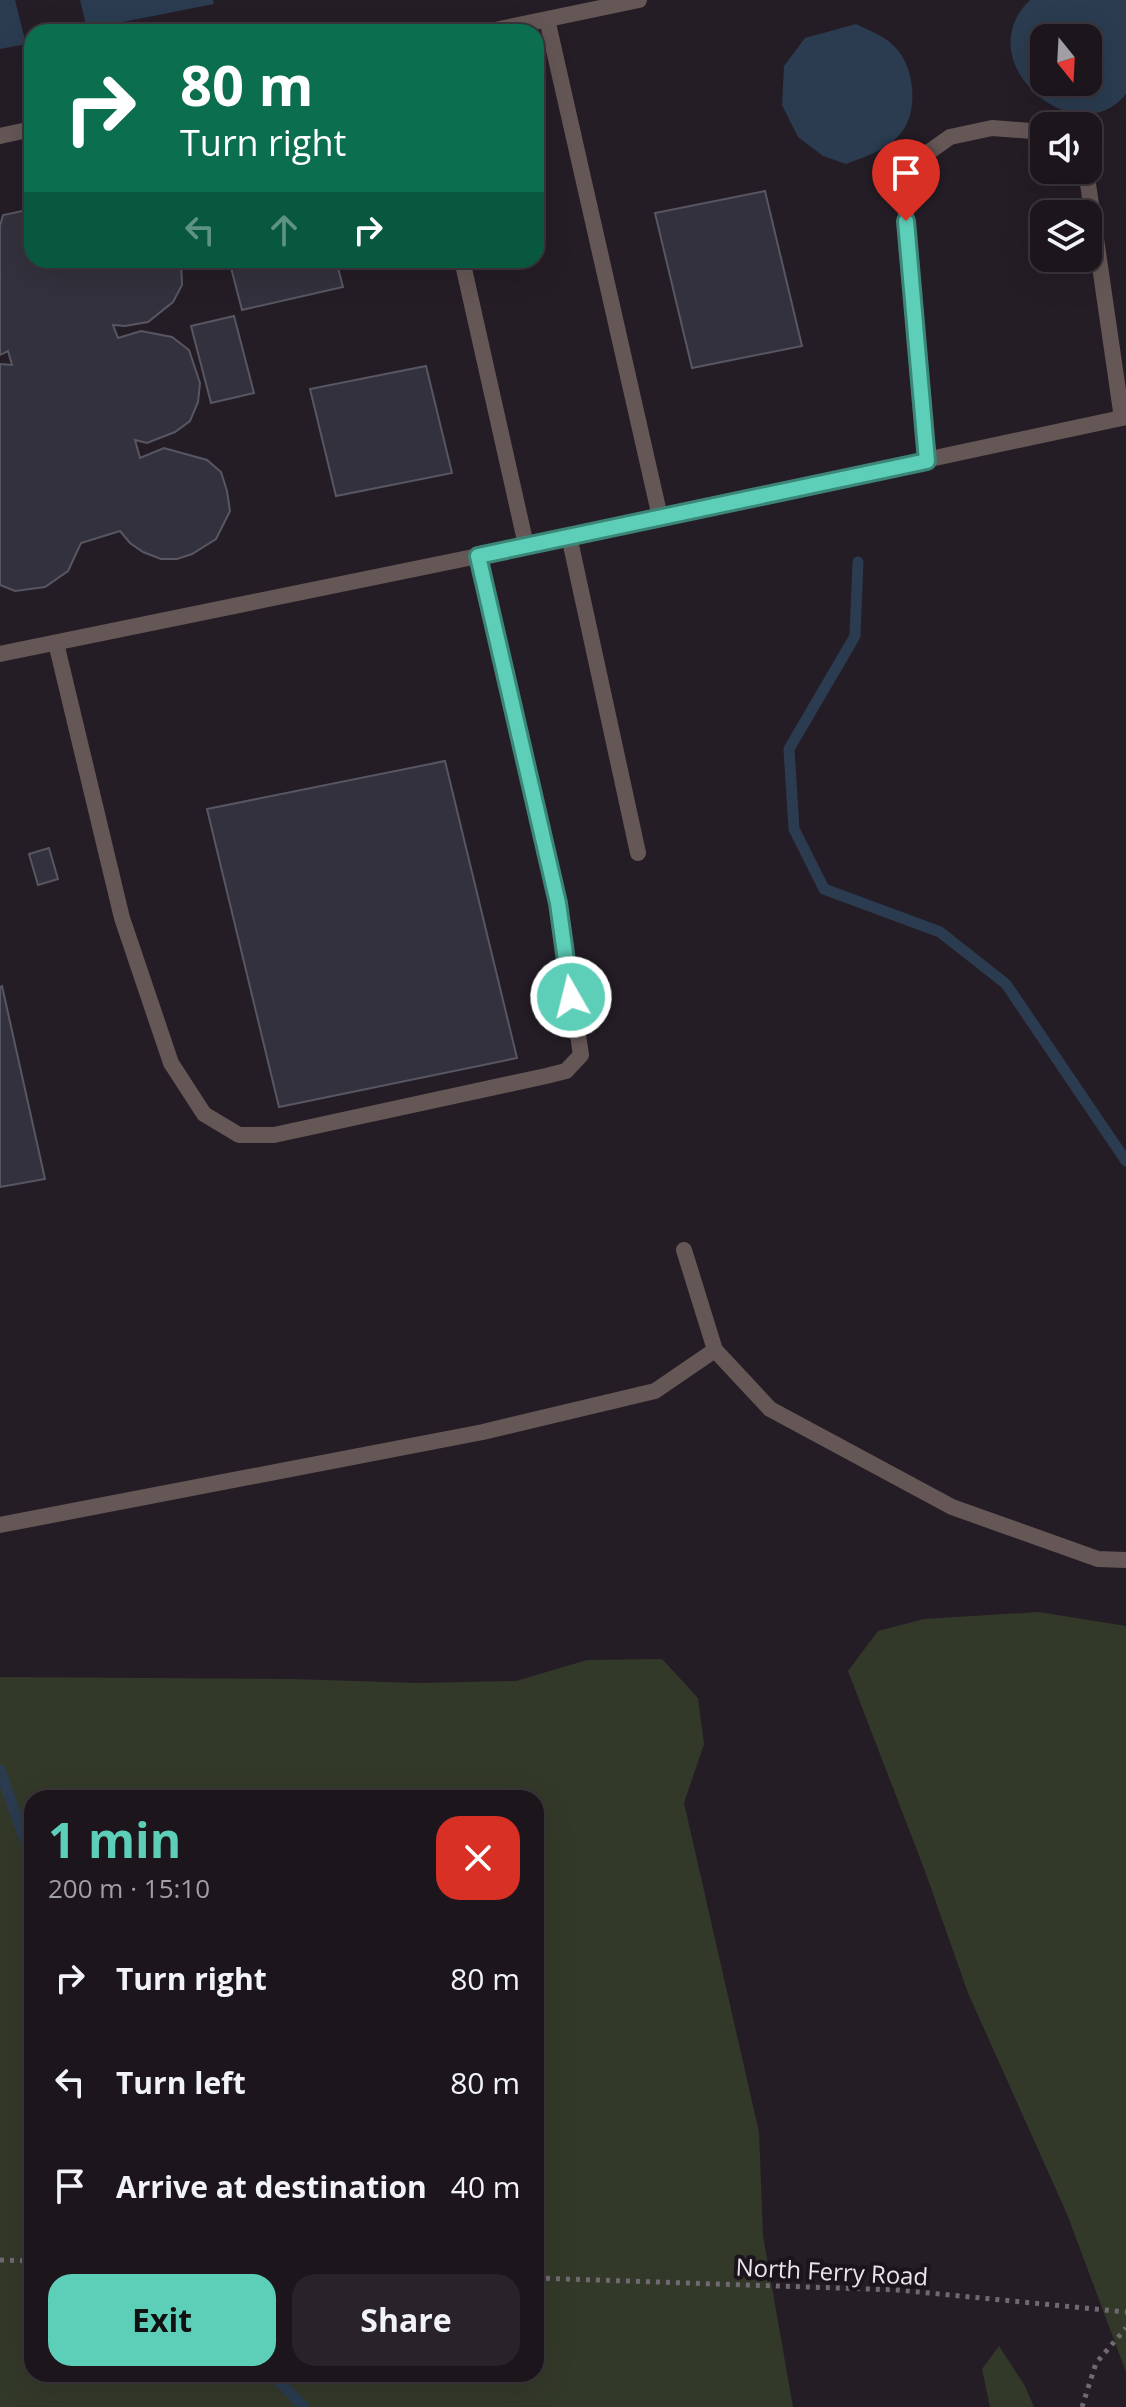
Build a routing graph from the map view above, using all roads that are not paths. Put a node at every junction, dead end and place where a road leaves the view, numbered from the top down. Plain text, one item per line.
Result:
1 (639, 0) edge
2 (547, 19) junction
3 (523, 24) edge
4 (24, 131) edge
5 (1030, 131) edge
6 (0, 136) edge
7 (1088, 184) edge
8 (464, 268) edge
9 (1124, 417) edge
10 (927, 461) junction
11 (660, 517) junction
12 (569, 536) junction
13 (526, 545) junction
14 (478, 556) junction
15 (56, 643) junction
16 (0, 654) edge
17 (638, 853) dead end
18 (684, 1250) dead end
19 (715, 1350) junction
20 (0, 1525) edge
21 (1126, 1560) edge

1 - 2 lane
2 - 3 lane
2 - 11 lane
4 - 6 lane
5 - 10 lane
7 - 9 lane
8 - 13 lane
9 - 10 lane
10 - 11 lane
11 - 12 lane
12 - 13 lane
12 - 17 lane
13 - 14 lane
14 - 15 lane
14 - 15 lane
15 - 16 lane
18 - 19 lane
19 - 20 lane
19 - 21 lane

